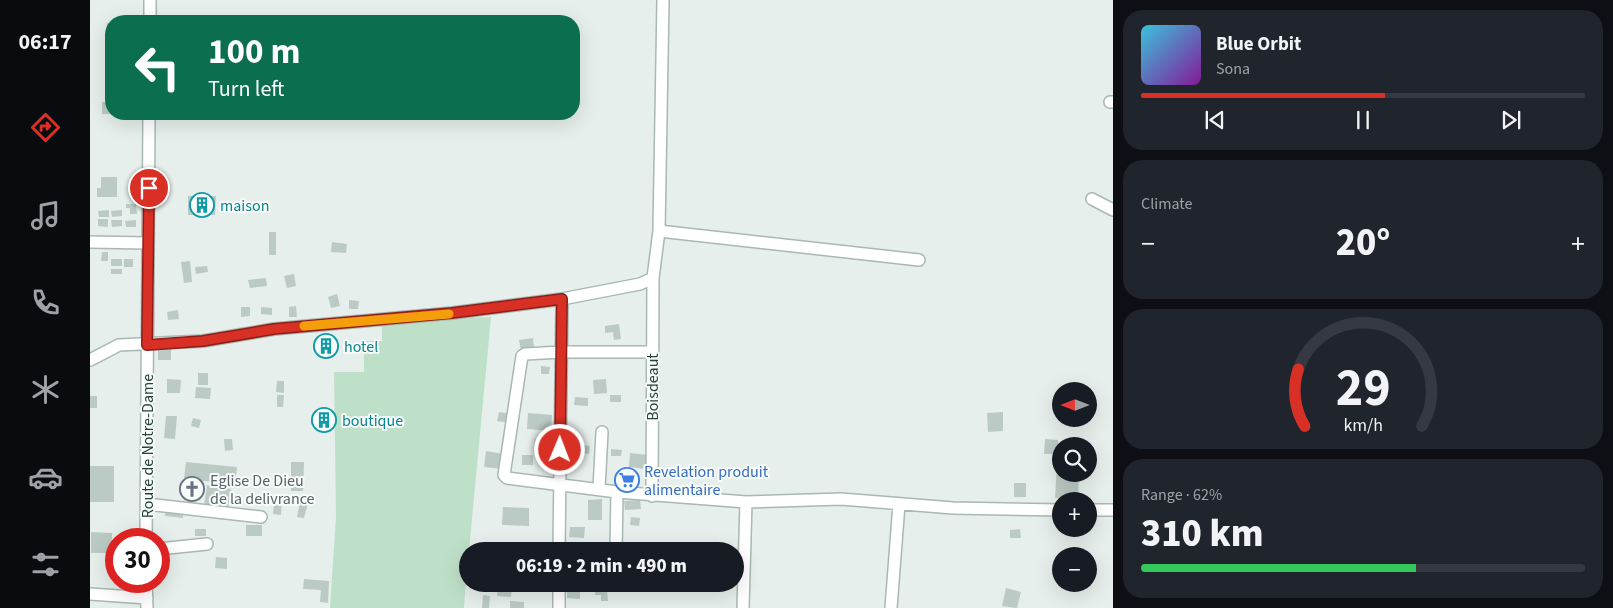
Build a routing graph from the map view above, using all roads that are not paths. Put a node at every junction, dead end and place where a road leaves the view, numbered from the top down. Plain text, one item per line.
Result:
1 (150, 0) edge
2 (664, 0) edge
3 (150, 15) edge
4 (149, 120) edge
5 (1092, 199) dead end
6 (1113, 210) edge
7 (658, 231) junction
8 (90, 242) edge
9 (148, 243) junction
10 (919, 260) dead end
11 (653, 278) junction
12 (562, 299) junction
13 (154, 344) junction
14 (561, 352) junction
15 (652, 352) junction
16 (90, 360) edge
17 (602, 432) dead end
18 (560, 484) junction
19 (599, 489) junction
20 (617, 492) junction
21 (652, 496) junction
22 (746, 502) junction
23 (146, 504) junction
24 (899, 504) junction
25 (1052, 510) edge
26 (1097, 510) edge
27 (1113, 510) edge
28 (262, 517) dead end
29 (146, 528) edge
30 (560, 542) edge
31 (616, 542) edge
32 (207, 544) dead end
33 (170, 548) edge
34 (559, 592) edge
35 (90, 594) edge
36 (147, 603) edge
37 (559, 608) edge
38 (744, 608) edge
39 (891, 608) edge

1 - 3 street
2 - 7 street, Boisdeaut
4 - 9 street, Route de Notre-Dame
5 - 6 street
7 - 10 street
7 - 11 street, Boisdeaut
8 - 9 street
9 - 13 street, Route de Notre-Dame
11 - 12 street
11 - 15 street, Boisdeaut
12 - 13 street
12 - 14 street
13 - 16 street
13 - 23 street, Route de Notre-Dame
14 - 15 street
14 - 18 street
14 - 18 street
15 - 21 street, Boisdeaut
17 - 19 street
18 - 19 street
18 - 30 street
19 - 20 street
20 - 21 street
20 - 31 street
21 - 22 street
22 - 24 street
22 - 38 street
23 - 28 street
23 - 29 street, Route de Notre-Dame
24 - 25 street
24 - 39 street
26 - 27 street
32 - 33 street
34 - 37 street
35 - 36 street

